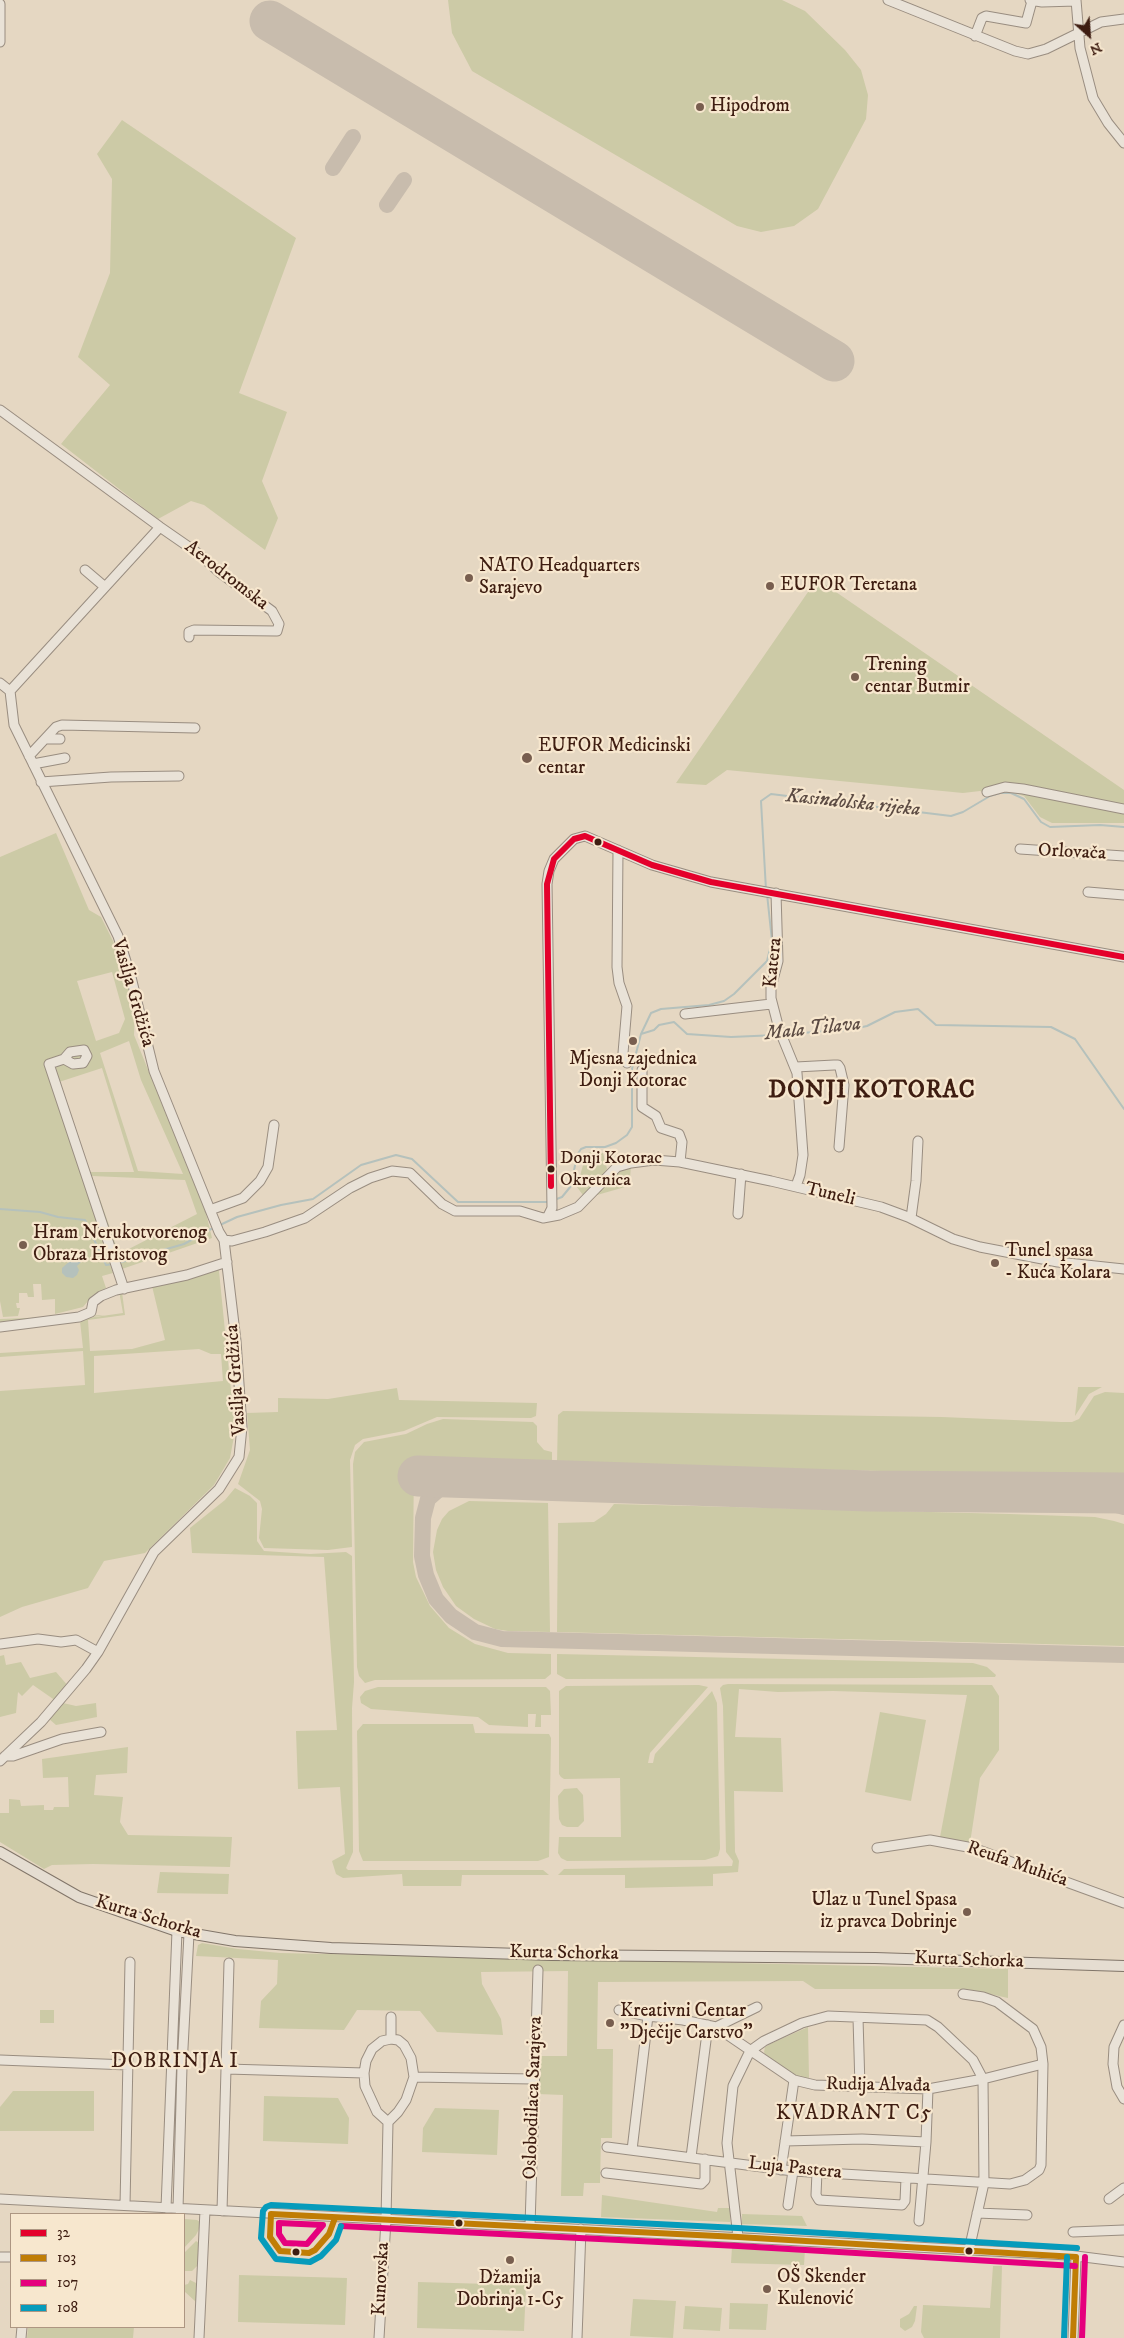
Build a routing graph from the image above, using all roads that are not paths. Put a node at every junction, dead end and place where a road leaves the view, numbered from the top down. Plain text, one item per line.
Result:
1 (888, 0) edge
2 (1031, 0) edge
3 (1076, 1) edge
4 (0, 4) edge
5 (1124, 20) edge
6 (1077, 34) junction
7 (975, 36) junction
8 (0, 42) edge
9 (1124, 143) edge
10 (0, 410) edge
11 (160, 527) junction
12 (85, 570) dead end
13 (105, 587) junction
14 (190, 637) dead end
15 (0, 682) edge
16 (10, 691) junction
17 (195, 728) dead end
18 (60, 738) dead end
19 (45, 739) junction
20 (65, 758) dead end
21 (31, 760) junction
22 (179, 776) dead end
23 (41, 782) junction
24 (987, 792) dead end
25 (1124, 810) edge
26 (618, 850) junction
27 (1020, 850) dead end
28 (1124, 856) edge
29 (773, 892) junction
30 (1088, 892) dead end
31 (1124, 895) edge
32 (1124, 956) edge
33 (771, 1004) junction
34 (684, 1014) dead end
35 (64, 1059) dead end
36 (627, 1064) dead end
37 (796, 1068) junction
38 (642, 1070) dead end
39 (274, 1125) dead end
40 (918, 1141) dead end
41 (840, 1147) dead end
42 (680, 1162) junction
43 (741, 1174) junction
44 (796, 1186) junction
45 (211, 1212) junction
46 (550, 1212) junction
47 (738, 1214) dead end
48 (911, 1218) junction
49 (221, 1236) junction
50 (227, 1262) junction
51 (1124, 1269) edge
52 (124, 1289) junction
53 (1, 1327) edge
54 (0, 1644) edge
55 (98, 1652) junction
56 (100, 1732) dead end
57 (2, 1759) edge
58 (877, 1848) dead end
59 (0, 1852) edge
60 (1124, 1903) edge
61 (178, 1931) junction
62 (189, 1934) junction
63 (130, 1962) dead end
64 (229, 1963) dead end
65 (1124, 1966) edge
66 (538, 1970) dead end
67 (963, 1994) dead end
68 (757, 2007) dead end
69 (619, 2010) dead end
70 (648, 2016) junction
71 (392, 2017) dead end
72 (858, 2018) junction
73 (1124, 2025) edge
74 (712, 2026) junction
75 (391, 2038) junction
76 (750, 2051) junction
77 (0, 2060) edge
78 (1043, 2064) junction
79 (128, 2065) junction
80 (227, 2069) junction
81 (364, 2074) junction
82 (414, 2077) junction
83 (533, 2079) junction
84 (982, 2079) junction
85 (794, 2080) junction
86 (860, 2087) junction
87 (928, 2089) junction
88 (1124, 2099) edge
89 (388, 2122) junction
90 (785, 2140) junction
91 (926, 2142) junction
92 (607, 2147) dead end
93 (632, 2150) junction
94 (691, 2157) junction
95 (705, 2159) junction
96 (730, 2162) junction
97 (781, 2170) junction
98 (793, 2171) junction
99 (816, 2172) junction
100 (606, 2173) dead end
101 (906, 2178) junction
102 (924, 2179) junction
103 (984, 2183) junction
104 (1124, 2188) edge
105 (2, 2199) edge
106 (1109, 2199) dead end
107 (125, 2205) junction
108 (788, 2206) dead end
109 (166, 2208) junction
110 (178, 2209) junction
111 (205, 2210) junction
112 (222, 2211) junction
113 (977, 2214) junction
114 (1027, 2215) dead end
115 (386, 2220) junction
116 (919, 2221) dead end
117 (530, 2226) junction
118 (581, 2229) junction
119 (1124, 2230) edge
120 (1073, 2232) dead end
121 (738, 2237) junction
122 (969, 2250) junction
123 (1076, 2256) junction
124 (1124, 2262) edge
125 (199, 2338) edge
126 (379, 2338) edge
127 (576, 2338) edge
128 (1074, 2338) edge

1 - 7 street
2 - 3 street
2 - 7 street
3 - 6 street
4 - 8 street
5 - 6 street
6 - 7 street
6 - 9 street
10 - 11 street, Aerodromska
11 - 13 street
11 - 14 street, Aerodromska
12 - 13 street
13 - 16 street
15 - 16 street
16 - 21 street, Vasilja Grdžića
17 - 19 street
18 - 19 street
19 - 21 street
20 - 21 street
21 - 23 street, Vasilja Grdžića
22 - 23 street
23 - 45 street, Vasilja Grdžića
24 - 25 street
26 - 29 street
26 - 36 street
26 - 46 street
27 - 28 street, Orlovača
29 - 32 street
29 - 33 street, Katera
30 - 31 street
33 - 34 street, Katera
33 - 37 street, Katera
35 - 52 street
37 - 41 street
37 - 44 street, Katera
38 - 42 street
39 - 45 street
40 - 48 street
42 - 43 street, Tuneli
42 - 46 street, Tuneli
43 - 44 street, Tuneli
43 - 47 street
44 - 48 street, Tuneli
45 - 49 street, Vasilja Grdžića
46 - 49 street
48 - 51 street, Tuneli
49 - 50 street, Vasilja Grdžića
50 - 52 street
50 - 55 street, Vasilja Grdžića
52 - 53 street
54 - 55 street
55 - 57 street, Vasilja Grdžića
56 - 57 street, Vasilja Grdžića
58 - 60 street, Reufa Muhića
59 - 61 main road, Kurta Schorka
61 - 62 main road, Kurta Schorka
61 - 109 street
62 - 65 main road, Kurta Schorka
62 - 110 street
63 - 79 street
64 - 80 street
66 - 83 street, Oslobodilaca Sarajeva
67 - 78 street
68 - 74 street
69 - 70 street
70 - 74 street
70 - 93 street
71 - 75 street
72 - 76 street
72 - 84 street
72 - 86 street
73 - 88 street
74 - 76 street, Rudija Alvađa
74 - 94 street
75 - 81 street
75 - 82 street
76 - 85 street, Rudija Alvađa
76 - 96 street
77 - 79 street
78 - 84 street, Rudija Alvađa
78 - 103 street, Luja Pastera
79 - 107 street
80 - 81 street
80 - 112 street
81 - 89 street
82 - 83 street
82 - 89 street
83 - 117 street, Oslobodilaca Sarajeva
84 - 87 street, Rudija Alvađa
84 - 103 street
85 - 86 street, Rudija Alvađa
85 - 90 street
86 - 87 street, Rudija Alvađa
87 - 91 street
89 - 115 street, Kunovska
90 - 91 street
90 - 97 street
91 - 102 street
92 - 93 street, Luja Pastera
93 - 94 street, Luja Pastera
94 - 95 street, Luja Pastera
95 - 96 street, Luja Pastera
95 - 100 street
96 - 97 street, Luja Pastera
96 - 121 street
97 - 98 street, Luja Pastera
98 - 99 street, Luja Pastera
98 - 108 street
99 - 101 street, Luja Pastera
99 - 101 street
101 - 102 street, Luja Pastera
102 - 103 street, Luja Pastera
102 - 116 street
103 - 113 street
104 - 106 street
105 - 107 street
107 - 109 street
109 - 110 street
110 - 111 street
111 - 112 street
111 - 125 street
112 - 115 street
113 - 114 street
113 - 122 street
115 - 117 street
115 - 126 street, Kunovska
117 - 118 street
118 - 121 street
118 - 127 street
119 - 120 street
121 - 122 street
122 - 123 street
123 - 124 street
123 - 128 street

